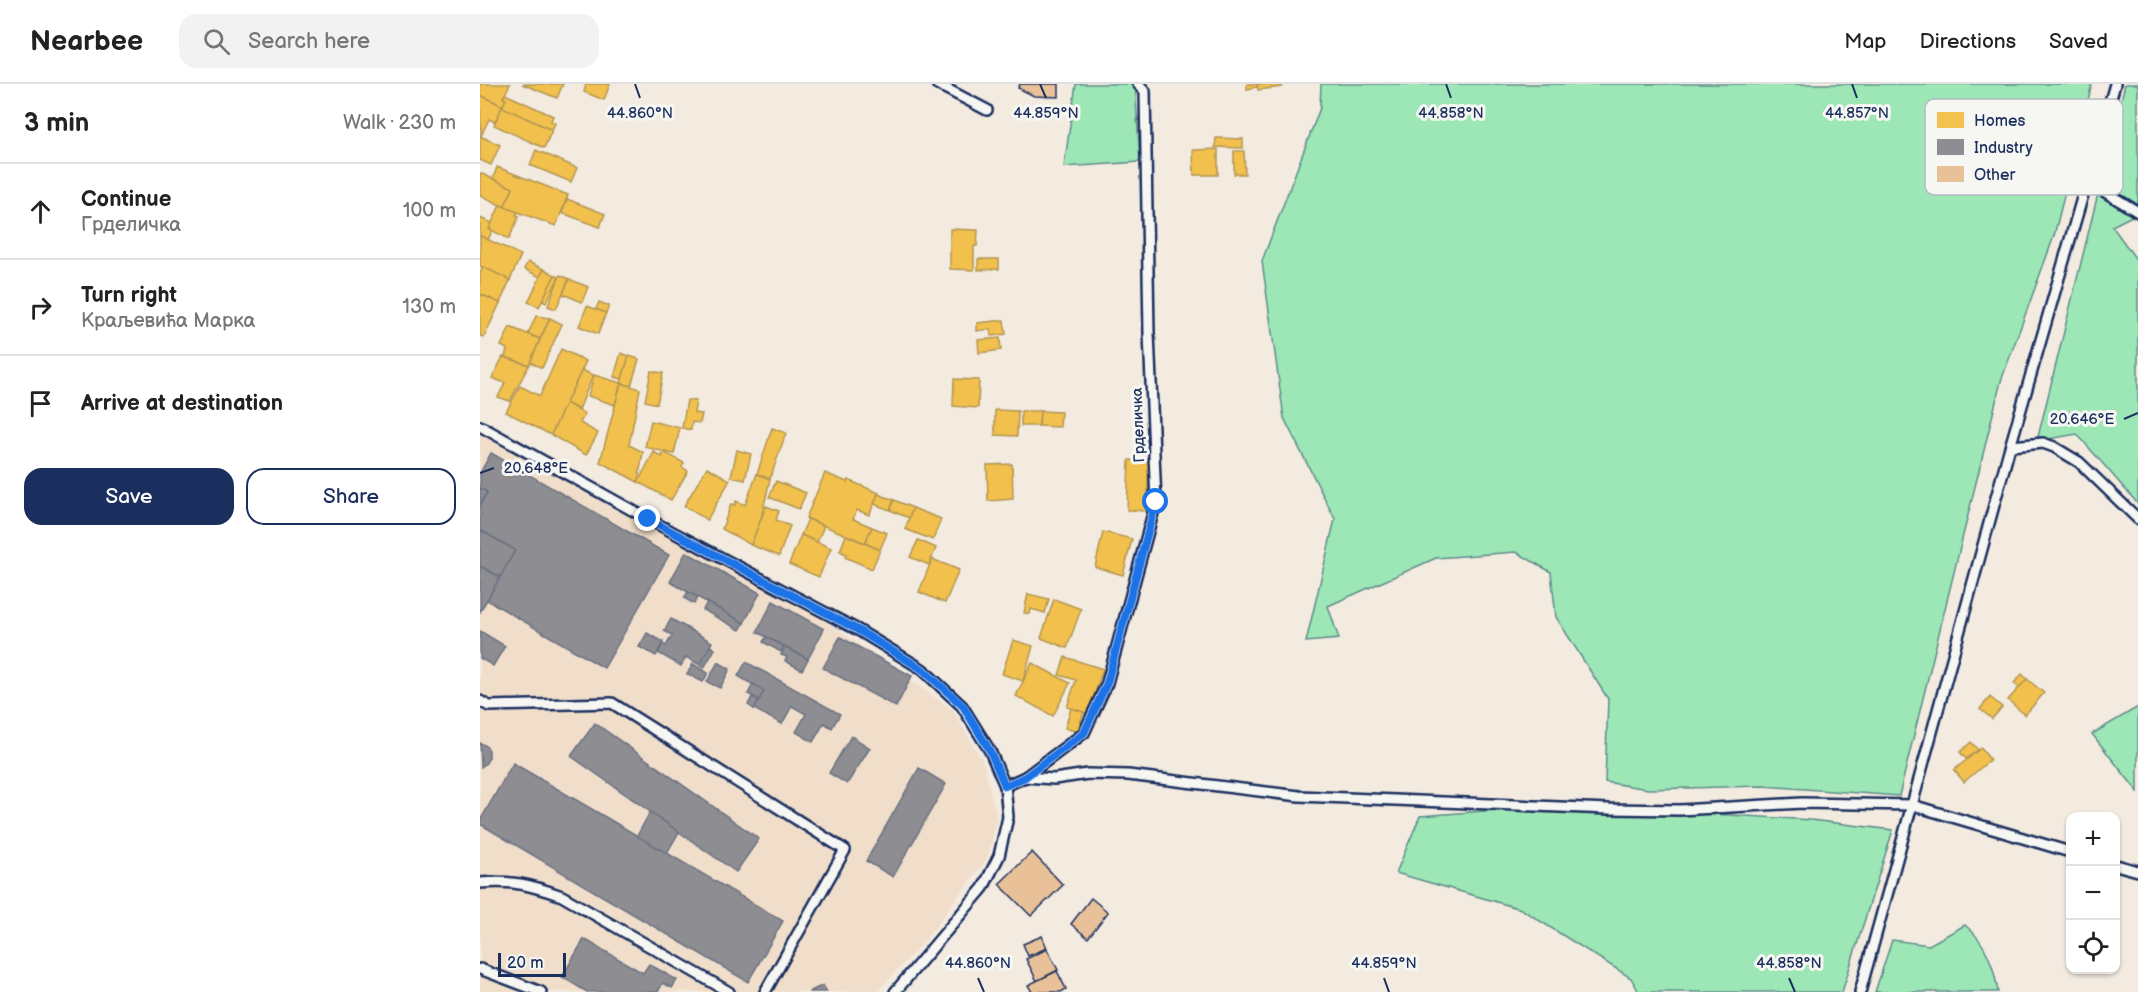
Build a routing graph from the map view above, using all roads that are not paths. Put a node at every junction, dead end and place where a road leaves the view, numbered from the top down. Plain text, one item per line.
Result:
1 (937, 84) edge
2 (1138, 84) edge
3 (2115, 84) edge
4 (2111, 99) edge
5 (987, 110) dead end
6 (2083, 195) edge
7 (2110, 195) edge
8 (2138, 212) edge
9 (480, 426) edge
10 (2011, 446) junction
11 (2138, 519) edge
12 (480, 701) edge
13 (1025, 777) junction
14 (1005, 786) junction
15 (1912, 805) junction
16 (2066, 851) edge
17 (2119, 866) edge
18 (2138, 871) edge
19 (480, 883) edge
20 (480, 969) edge
21 (541, 992) edge
22 (729, 992) edge
23 (765, 992) edge
24 (895, 992) edge
25 (1860, 992) edge

1 - 5 lane
2 - 13 lane, Грделичка
3 - 4 lane
6 - 10 lane
7 - 8 lane
9 - 14 lane
10 - 11 lane
10 - 15 lane
12 - 23 lane
13 - 14 lane, Грделичка
13 - 15 lane
14 - 24 lane
15 - 16 lane
15 - 25 lane
17 - 18 lane
19 - 22 lane
20 - 21 lane

